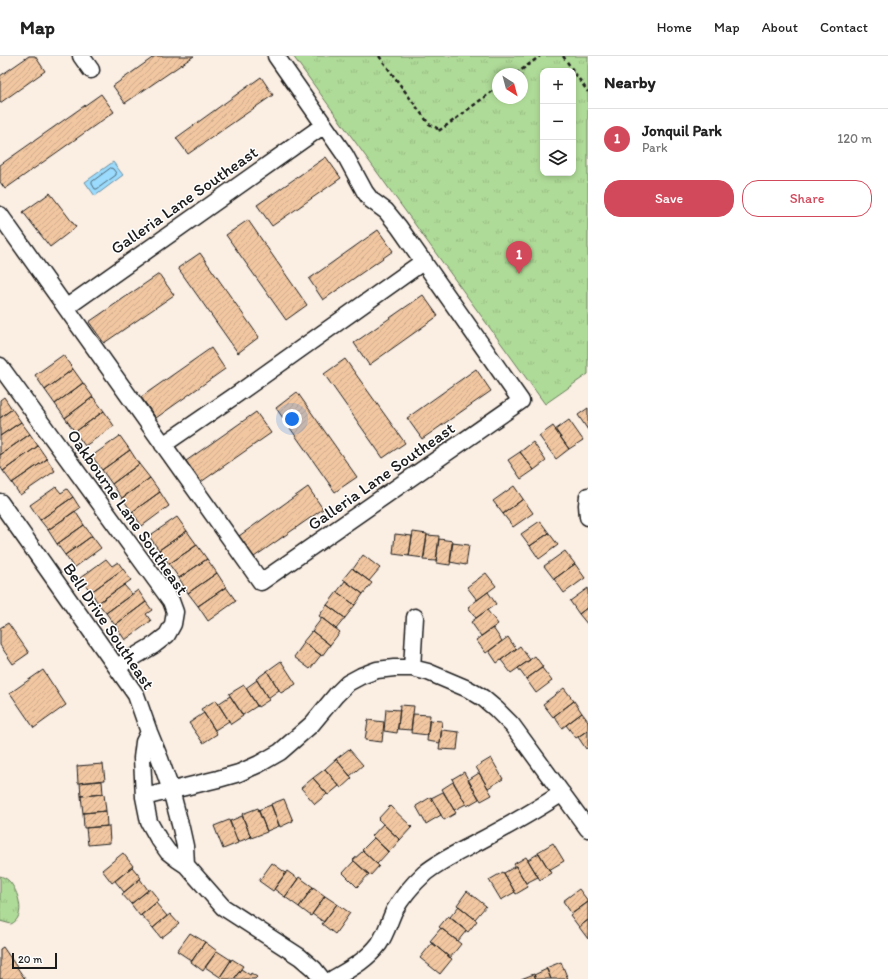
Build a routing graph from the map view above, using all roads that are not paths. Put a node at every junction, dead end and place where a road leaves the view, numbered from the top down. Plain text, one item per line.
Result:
1 (81, 56) edge
2 (276, 56) edge
3 (91, 70) dead end
4 (324, 125) junction
5 (0, 215) edge
6 (424, 261) junction
7 (66, 307) junction
8 (1, 368) edge
9 (163, 445) junction
10 (583, 495) edge
11 (0, 502) edge
12 (588, 517) edge
13 (414, 617) dead end
14 (116, 668) junction
15 (412, 668) junction
16 (149, 732) junction
17 (171, 790) junction
18 (562, 793) junction
19 (144, 797) junction
20 (588, 829) edge
21 (186, 865) junction
22 (322, 979) edge
23 (333, 979) edge

1 - 3 street
2 - 4 street, Galleria Lane Southeast
4 - 6 street, Galleria Lane Southeast
4 - 7 street, Galleria Lane Southeast
5 - 7 street, Galleria Lane Southeast
6 - 9 street
6 - 9 street, Galleria Lane Southeast
7 - 9 street, Galleria Lane Southeast
8 - 14 street, Oakbourne Lane Southeast
10 - 12 street
11 - 14 street, Bell Drive Southeast
13 - 15 street
14 - 16 street, Bell Drive Southeast
15 - 17 street
15 - 18 street
16 - 17 street, Bell Drive Southeast
16 - 19 street
17 - 19 street
17 - 21 street, Bell Drive Southeast
18 - 20 street
18 - 23 street
19 - 21 street
21 - 22 street

